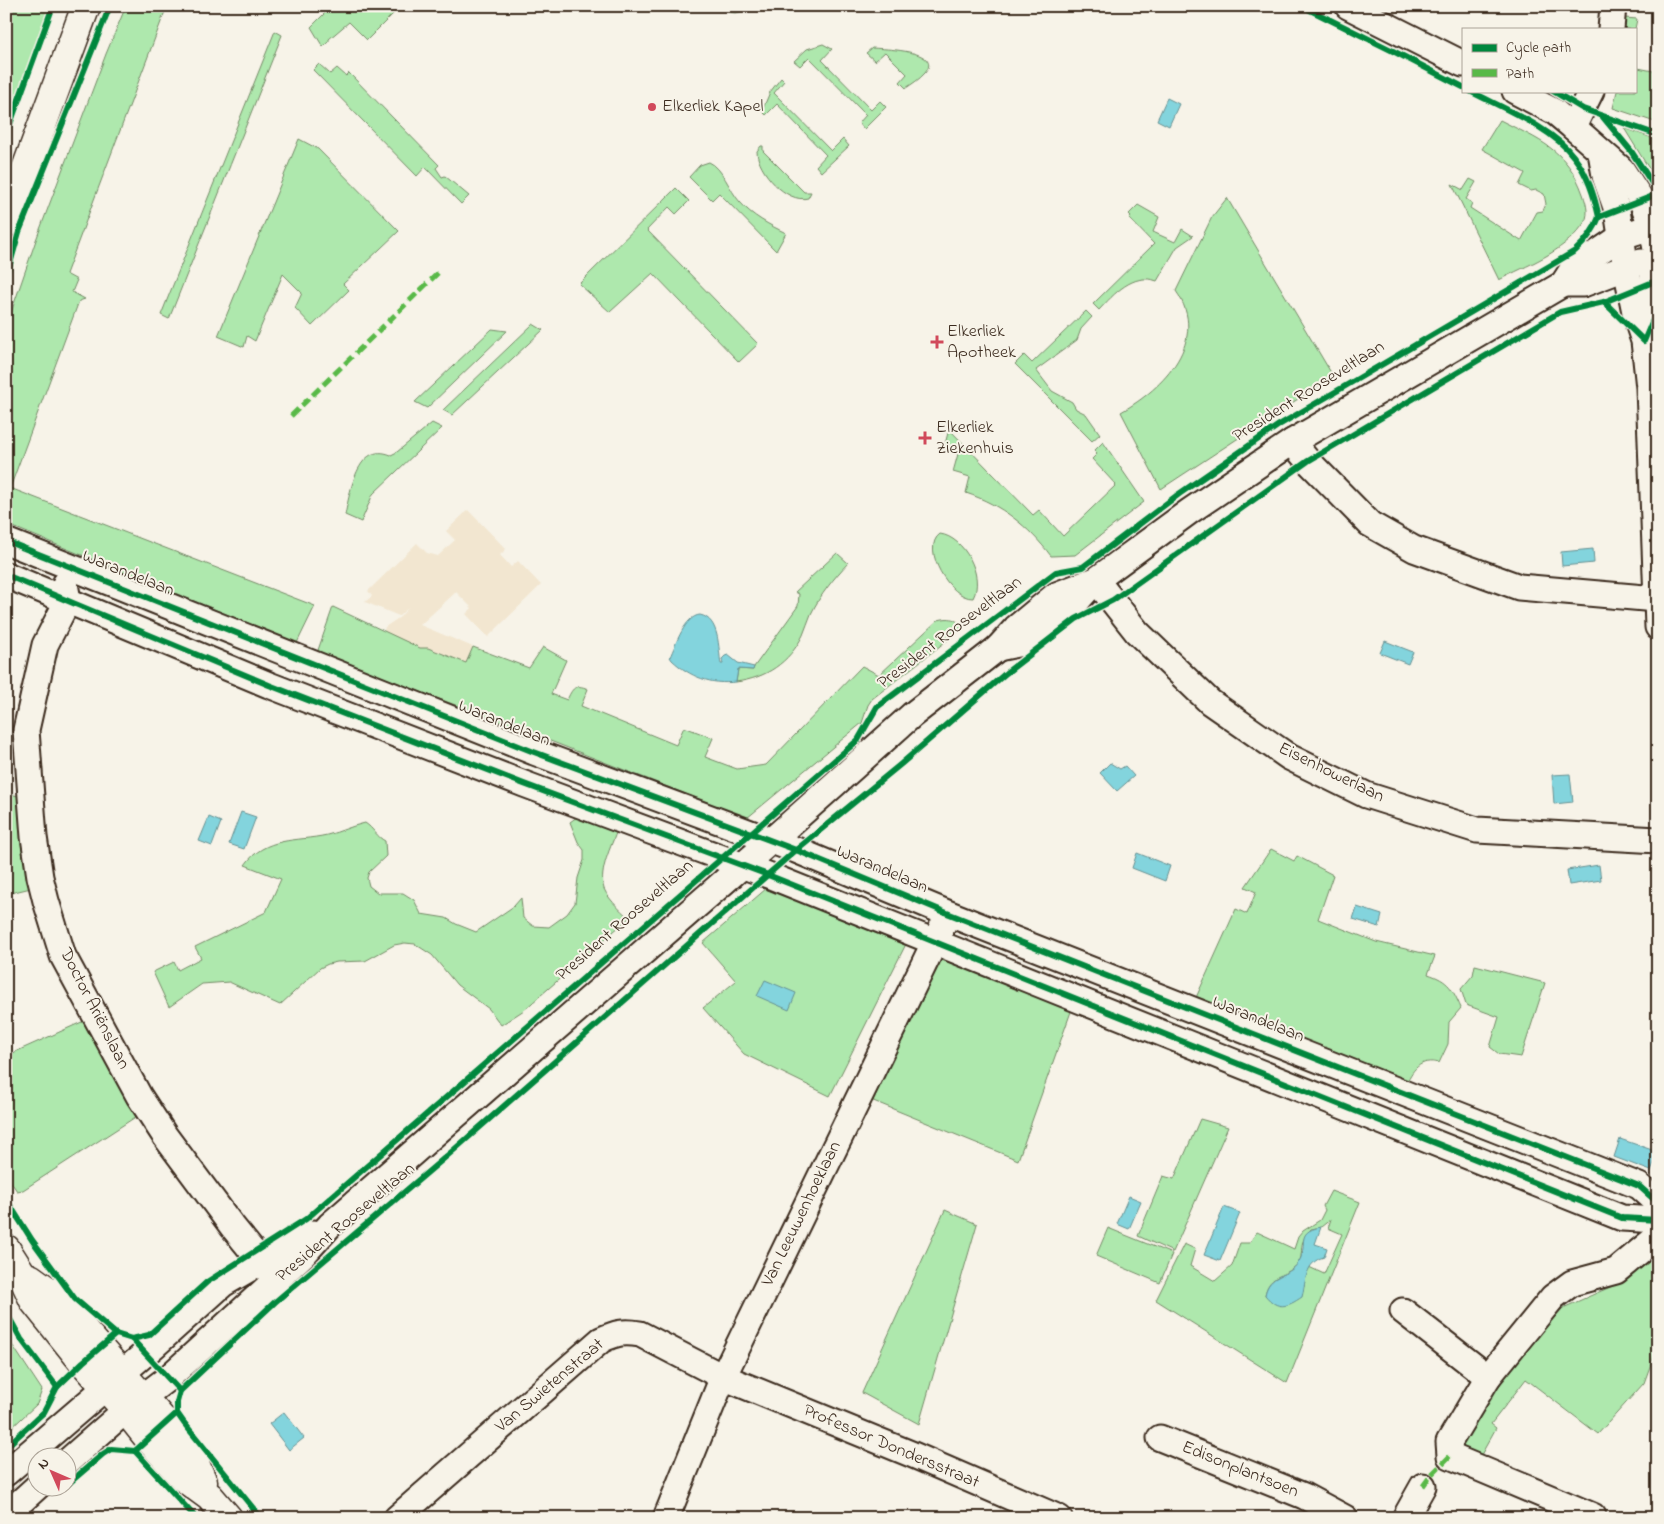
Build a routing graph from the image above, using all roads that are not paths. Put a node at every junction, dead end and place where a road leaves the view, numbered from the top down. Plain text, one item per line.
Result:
1 (86, 6) edge
2 (1348, 6) edge
3 (1613, 6) edge
4 (1611, 28) edge
5 (1462, 63) edge
6 (1517, 92) edge
7 (1590, 92) edge
8 (1573, 127) junction
9 (1601, 152) junction
10 (6, 223) edge
11 (1655, 226) edge
12 (1622, 236) junction
13 (1657, 255) edge
14 (1626, 268) junction
15 (1563, 284) junction
16 (1644, 341) junction
17 (1292, 442) junction
18 (6, 541) edge
19 (62, 564) junction
20 (6, 575) edge
21 (1096, 580) junction
22 (1656, 598) junction
23 (68, 600) junction
24 (1658, 627) edge
25 (772, 840) junction
26 (1658, 840) edge
27 (743, 865) junction
28 (947, 913) junction
29 (935, 942) junction
30 (1658, 1203) edge
31 (1658, 1220) edge
32 (1658, 1236) edge
33 (13, 1260) edge
34 (268, 1271) junction
35 (1403, 1311) dead end
36 (723, 1377) junction
37 (1488, 1377) junction
38 (113, 1380) junction
39 (135, 1403) junction
40 (1160, 1438) dead end
41 (78, 1452) edge
42 (6, 1473) edge
43 (1423, 1486) dead end
44 (28, 1495) edge
45 (6, 1515) edge
46 (1593, 1516) dead end
47 (228, 1518) edge
48 (397, 1518) edge
49 (666, 1518) edge
50 (1059, 1518) edge
51 (1345, 1518) edge
52 (1405, 1518) edge

1 - 10 main road
2 - 5 street
3 - 4 street
6 - 8 street
7 - 8 street
8 - 9 street
9 - 11 street
9 - 12 street
11 - 12 street, President Rooseveltlaan
11 - 13 street
12 - 14 street
12 - 15 street, President Rooseveltlaan
13 - 14 street, President Rooseveltlaan
13 - 16 street
14 - 15 street, President Rooseveltlaan
14 - 16 street
15 - 17 street, President Rooseveltlaan
16 - 22 street
17 - 21 street, President Rooseveltlaan
17 - 22 street
18 - 19 street, Warandelaan
19 - 23 street
19 - 25 street, Warandelaan
20 - 23 street
21 - 25 street, President Rooseveltlaan
21 - 26 street, Eisenhowerlaan
22 - 24 street
23 - 27 street
23 - 34 street, Doctor Ariënslaan
25 - 27 street, President Rooseveltlaan
25 - 28 street, Warandelaan
27 - 29 street
27 - 34 street, President Rooseveltlaan
28 - 29 street, Van Leeuwenhoeklaan
28 - 30 street, Warandelaan
29 - 31 street
29 - 36 street, Van Leeuwenhoeklaan
32 - 37 street
33 - 38 main road
34 - 38 street, President Rooseveltlaan
34 - 39 street, President Rooseveltlaan
35 - 37 street
36 - 48 street, Van Swietenstraat
36 - 49 street, Van Leeuwenhoeklaan
36 - 50 street, Professor Dondersstraat
37 - 46 street
38 - 39 main road
38 - 42 street, President Rooseveltlaan
39 - 41 street, President Rooseveltlaan
39 - 47 main road
40 - 51 street, Edisonplantsoen
43 - 52 street
44 - 45 street

